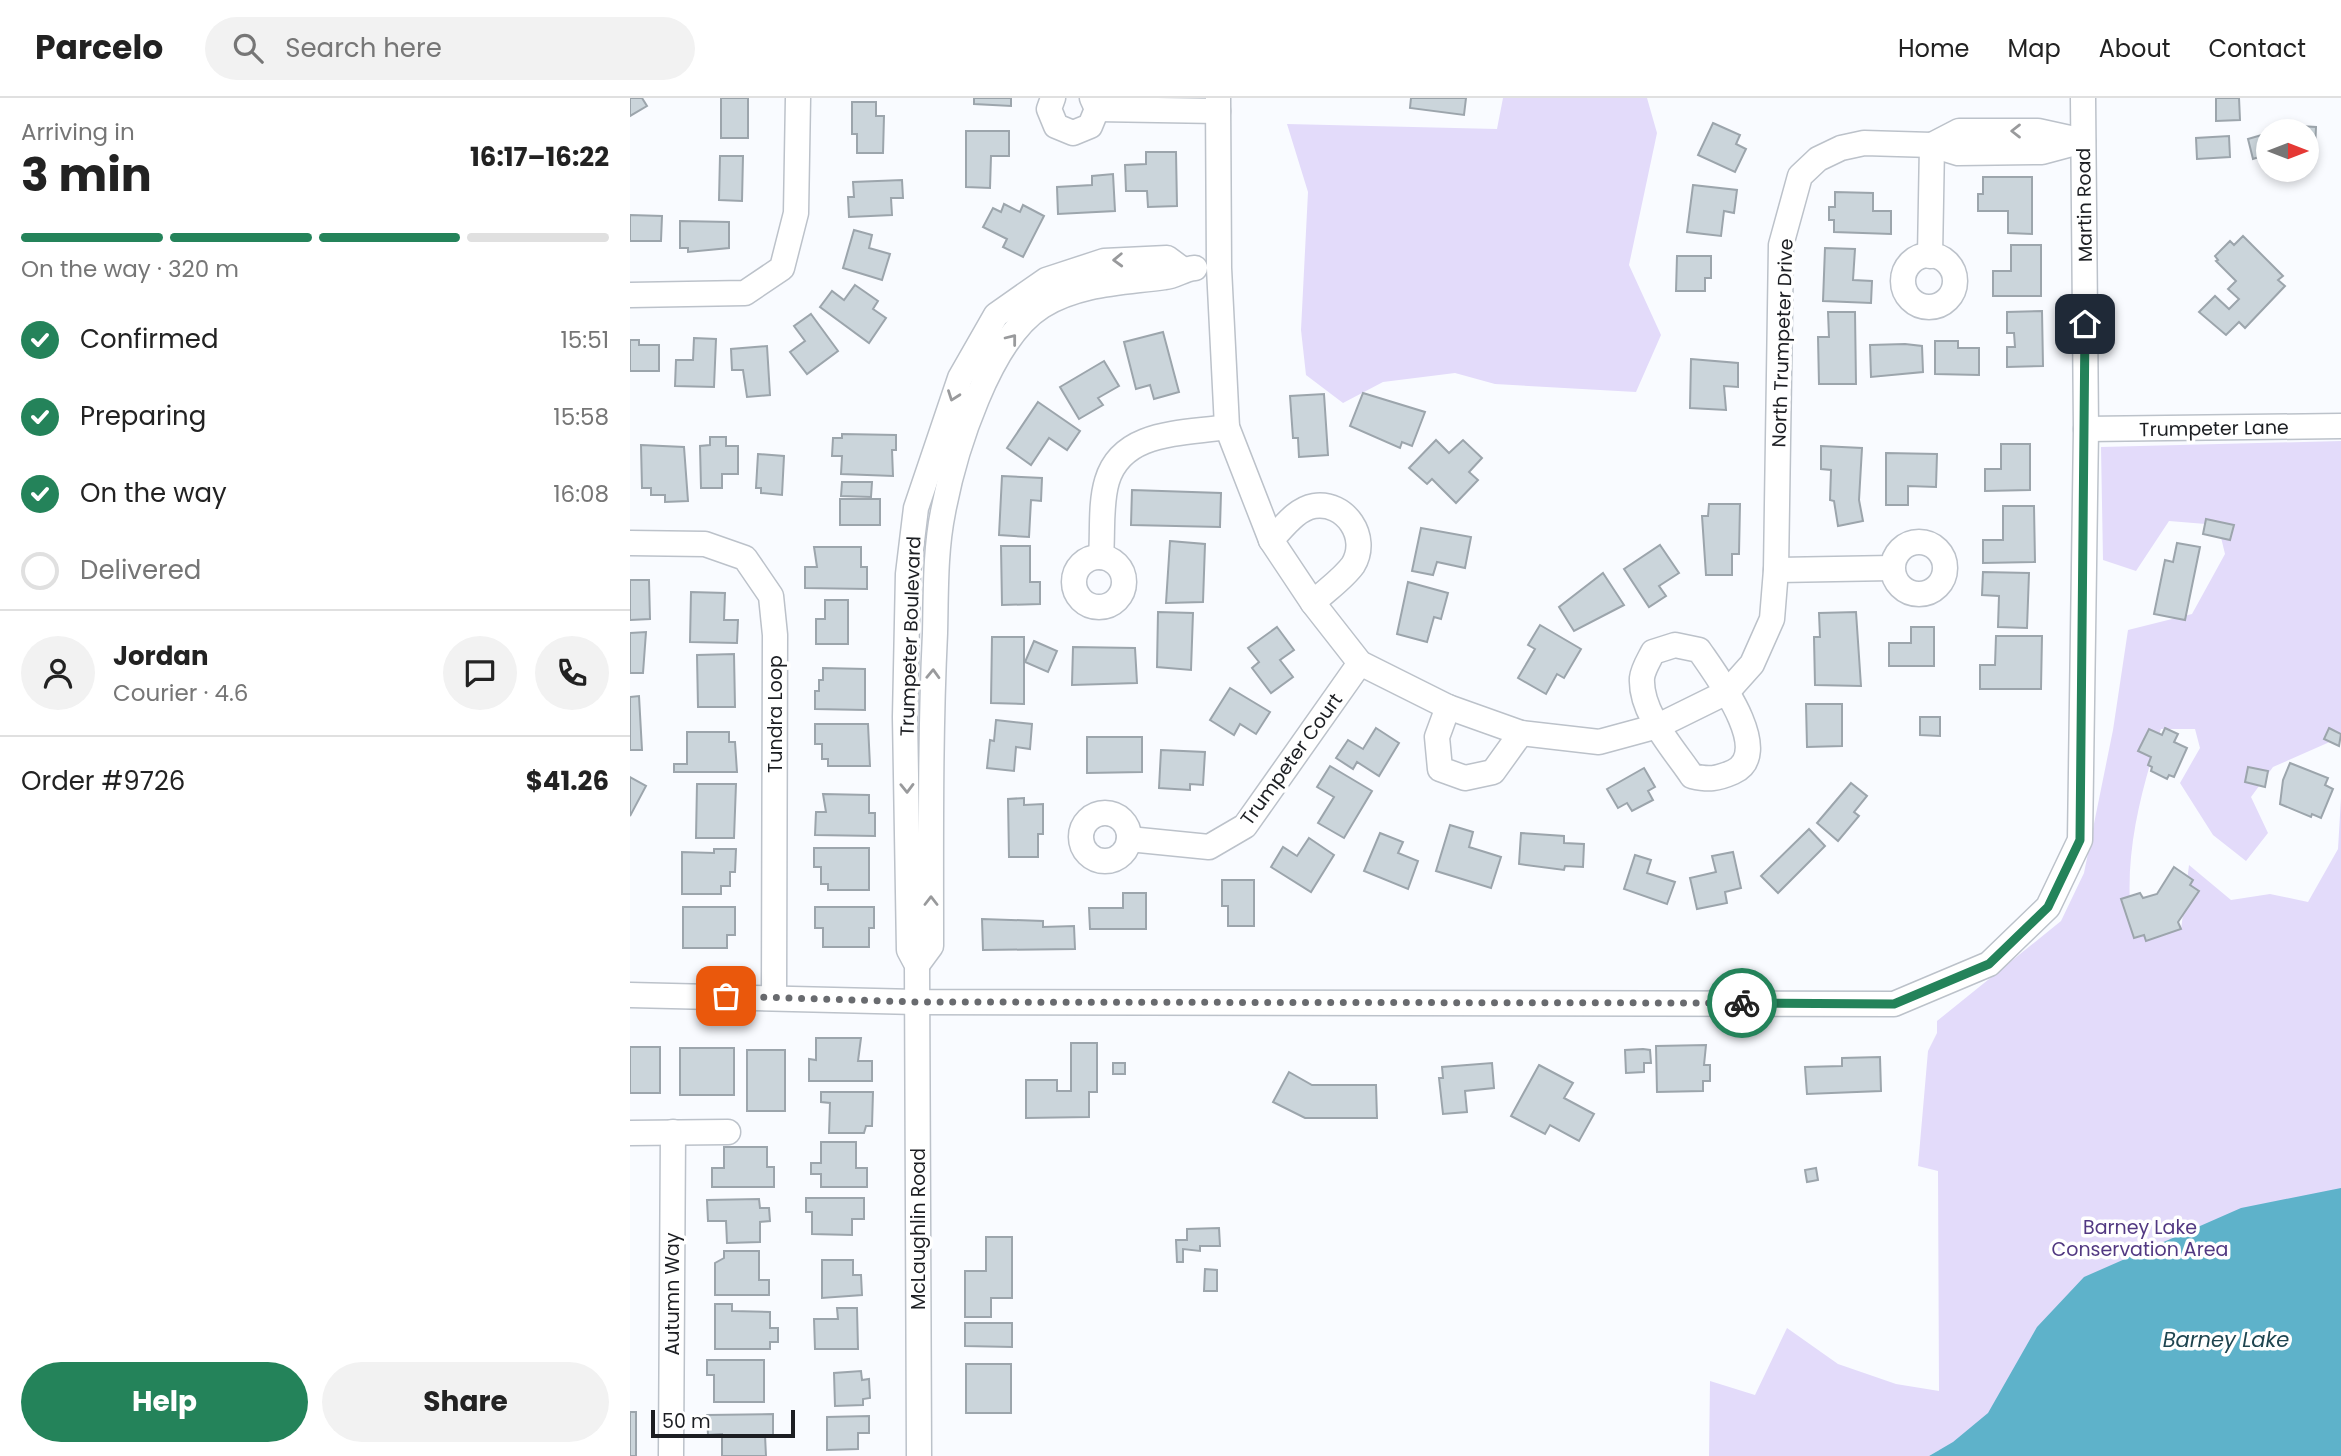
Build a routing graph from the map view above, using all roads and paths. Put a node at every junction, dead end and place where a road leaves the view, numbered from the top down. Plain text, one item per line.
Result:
1 (798, 98) edge
2 (1053, 98) edge
3 (2083, 98) edge
4 (1095, 103) edge
5 (1218, 104) edge
6 (2083, 141) junction
7 (1932, 145) junction
8 (1930, 256) dead end
9 (1219, 268) junction
10 (1182, 269) junction
11 (630, 295) edge
12 (2341, 426) edge
13 (1227, 427) junction
14 (2086, 429) junction
15 (1270, 540) junction
16 (630, 543) edge
17 (1101, 557) dead end
18 (1892, 568) dead end
19 (1776, 570) junction
20 (1312, 603) junction
21 (1360, 663) junction
22 (1727, 692) junction
23 (1448, 707) junction
24 (1658, 726) junction
25 (1521, 733) junction
26 (906, 743) junction
27 (932, 744) junction
28 (1129, 839) dead end
29 (917, 965) junction
30 (630, 995) edge
31 (774, 997) junction
32 (916, 1002) junction
33 (673, 1132) junction
34 (728, 1132) dead end
35 (630, 1133) edge
36 (671, 1456) edge
37 (919, 1456) edge

1 - 11 street
2 - 4 street
3 - 6 street, Martin Road
4 - 5 street
5 - 9 street, North Trumpeter Drive
6 - 7 street, North Trumpeter Drive
6 - 14 street, Martin Road
7 - 8 street
7 - 19 street, North Trumpeter Drive
9 - 10 street, Trumpeter Boulevard
9 - 13 street, North Trumpeter Drive
10 -> 26 street, Trumpeter Boulevard
27 -> 10 street, Trumpeter Boulevard
12 - 14 street, Trumpeter Lane
13 - 15 street, North Trumpeter Drive
13 - 17 street
14 - 32 street, Martin Road
15 - 20 street, North Trumpeter Drive
15 - 20 street
16 - 31 street, Tundra Loop
18 - 19 street
19 - 22 street, North Trumpeter Drive
20 - 21 street, North Trumpeter Drive
21 - 23 street, North Trumpeter Drive
21 - 28 street, Trumpeter Court
22 - 24 street, North Trumpeter Drive
22 - 24 street
22 - 24 street
23 - 25 street, North Trumpeter Drive
23 - 25 street
24 - 25 street, North Trumpeter Drive
26 - 27 street
26 -> 29 street, Trumpeter Boulevard
29 -> 27 street, Trumpeter Boulevard
29 - 32 street, Trumpeter Boulevard
30 - 31 street, Martin Road
31 - 32 street, Martin Road
32 - 37 street, McLaughlin Road
33 - 34 street
33 - 35 street
33 - 36 street, Autumn Way

